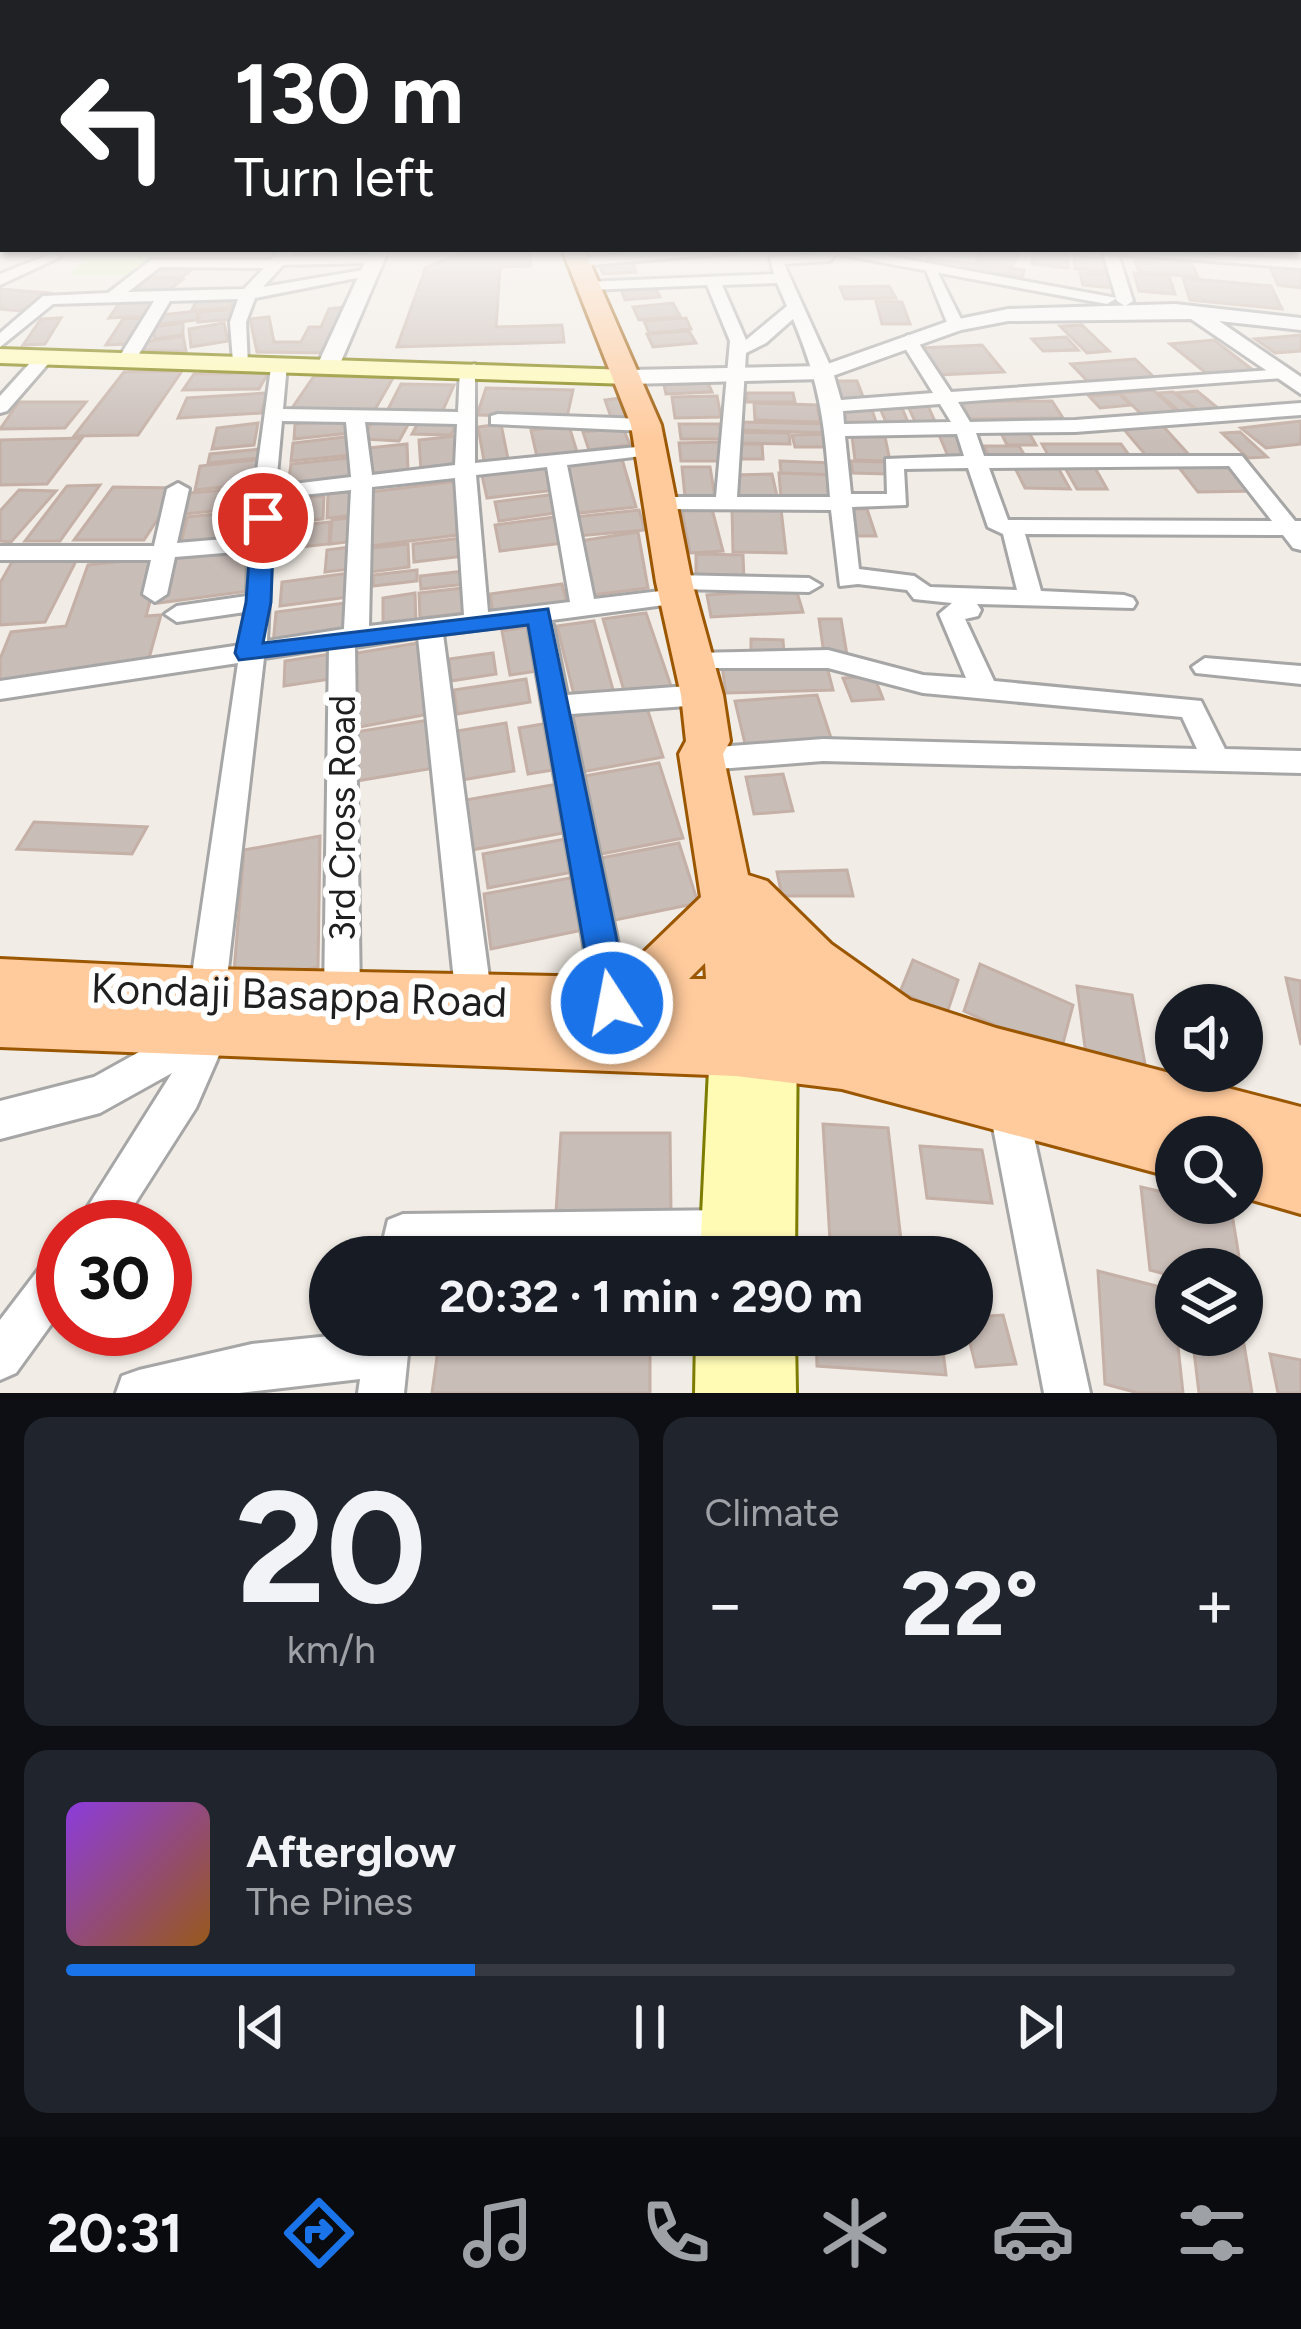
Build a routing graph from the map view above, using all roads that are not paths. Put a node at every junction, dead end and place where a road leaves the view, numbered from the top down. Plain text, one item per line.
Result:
1 (33, 313) edge
2 (155, 313) edge
3 (241, 313) edge
4 (352, 313) edge
5 (602, 313) edge
6 (726, 313) edge
7 (789, 313) edge
8 (799, 313) edge
9 (950, 313) edge
10 (1193, 313) edge
11 (1194, 313) joint
12 (956, 325) junction
13 (1301, 325) edge
14 (908, 340) junction
15 (0, 343) edge
16 (737, 351) junction
17 (0, 356) edge
18 (45, 357) junction
19 (128, 359) junction
20 (242, 362) junction
21 (278, 364) junction
22 (328, 366) junction
23 (625, 367) junction
24 (469, 368) junction
25 (824, 372) junction
26 (1282, 374) junction
27 (733, 376) junction
28 (1301, 387) edge
29 (946, 400) junction
30 (832, 406) junction
31 (0, 407) edge
32 (1301, 410) edge
33 (276, 415) junction
34 (355, 417) junction
35 (465, 418) junction
36 (498, 420) dead end
37 (964, 427) junction
38 (889, 429) junction
39 (835, 430) junction
40 (648, 437) junction
41 (556, 459) junction
42 (892, 463) junction
43 (979, 463) junction
44 (465, 469) junction
45 (362, 482) junction
46 (178, 489) dead end
47 (266, 493) junction
48 (726, 500) junction
49 (841, 502) junction
50 (660, 503) junction
51 (1012, 527) junction
52 (1298, 533) edge
53 (259, 543) junction
54 (165, 551) junction
55 (0, 554) edge
56 (809, 584) dead end
57 (676, 590) junction
58 (155, 594) dead end
59 (958, 594) junction
60 (1031, 598) junction
61 (259, 602) junction
62 (1124, 603) dead end
63 (584, 608) junction
64 (177, 614) dead end
65 (539, 615) junction
66 (477, 623) junction
67 (430, 629) junction
68 (349, 638) junction
69 (248, 653) junction
70 (1205, 667) dead end
71 (1301, 675) edge
72 (0, 690) edge
73 (985, 691) junction
74 (556, 705) junction
75 (705, 714) junction
76 (1215, 757) junction
77 (1301, 762) edge
78 (739, 900) junction
79 (0, 984) edge
80 (342, 998) junction
81 (474, 1000) junction
82 (612, 1003) junction
83 (209, 1012) junction
84 (0, 1020) edge
85 (892, 1021) junction
86 (754, 1029) junction
87 (1007, 1101) junction
88 (0, 1120) edge
89 (1301, 1138) edge
90 (1155, 1142) edge
91 (1263, 1172) edge
92 (1301, 1182) edge
93 (113, 1200) edge
94 (403, 1236) edge
95 (451, 1236) edge
96 (743, 1236) edge
97 (36, 1309) edge
98 (726, 1356) edge
99 (765, 1356) edge
100 (0, 1357) edge
101 (386, 1360) edge
102 (139, 1393) edge
103 (726, 1393) edge
104 (765, 1393) edge
105 (1067, 1393) edge

1 - 15 street
2 - 19 street
3 - 20 street
4 - 22 street
5 - 23 main road
6 - 16 street
7 - 16 street
8 - 25 street
9 - 12 street
10 - 12 street
11 - 13 street
11 - 26 street
12 - 14 street
14 - 25 street
14 - 29 street
16 - 27 street
17 - 18 main road
18 - 19 main road
18 - 31 street
19 - 20 main road
20 - 21 main road
21 - 22 main road
21 - 33 street
22 - 24 main road
23 - 24 main road
23 - 27 street
23 - 40 main road
24 - 35 street
25 - 27 street
25 - 30 street
26 - 28 street
26 - 29 street
27 - 48 street
29 - 30 street
29 - 37 street
30 - 39 street
32 - 37 street
33 - 34 street
33 - 47 street
34 - 35 street
34 - 45 street, 3rd Cross Road
35 - 44 street
36 - 40 street
37 - 38 street
37 - 43 street
38 - 39 street
38 - 42 street
39 - 49 street
40 - 41 street
40 - 50 main road
41 - 44 street
41 - 63 street
42 - 43 street
42 - 49 street
43 - 51 street
43 - 52 street
44 - 45 street
44 - 66 street
45 - 47 street
45 - 68 street, 3rd Cross Road
46 - 54 street
47 - 53 street
48 - 49 street
48 - 50 street
49 - 59 street
50 - 57 main road
51 - 52 street
51 - 60 street
53 - 54 street
53 - 61 street
54 - 55 street
54 - 58 street
56 - 57 street
57 - 63 street
57 - 75 main road
59 - 60 street
59 - 73 street
60 - 62 street
61 - 64 street
61 - 69 street
63 - 65 street
65 - 66 street
65 - 74 street
66 - 67 street
67 - 68 street
67 - 81 street
68 - 69 street
68 - 80 street, 3rd Cross Road
69 - 72 street
69 - 83 street
70 - 71 street
73 - 75 street
73 - 76 street
74 - 75 street
74 - 82 street
75 - 76 street
75 - 78 main road
76 - 77 street
78 - 82 main road
78 - 85 main road
78 - 86 main road
79 - 83 main road, Kondaji Basappa Road
80 - 81 main road, Kondaji Basappa Road
80 - 83 main road, Kondaji Basappa Road
81 - 82 main road, Kondaji Basappa Road
82 - 86 main road, Kondaji Basappa Road
83 - 84 main road, Kondaji Basappa Road
83 - 86 main road, Kondaji Basappa Road
83 - 88 street
83 - 93 street
85 - 86 main road, Kondaji Basappa Road
85 - 89 main road, Kondaji Basappa Road
86 - 87 main road, Kondaji Basappa Road
86 - 96 main road
87 - 90 main road, Kondaji Basappa Road
87 - 105 street
91 - 92 main road
94 - 95 street
97 - 100 street
98 - 103 main road
99 - 104 main road
101 - 102 street

